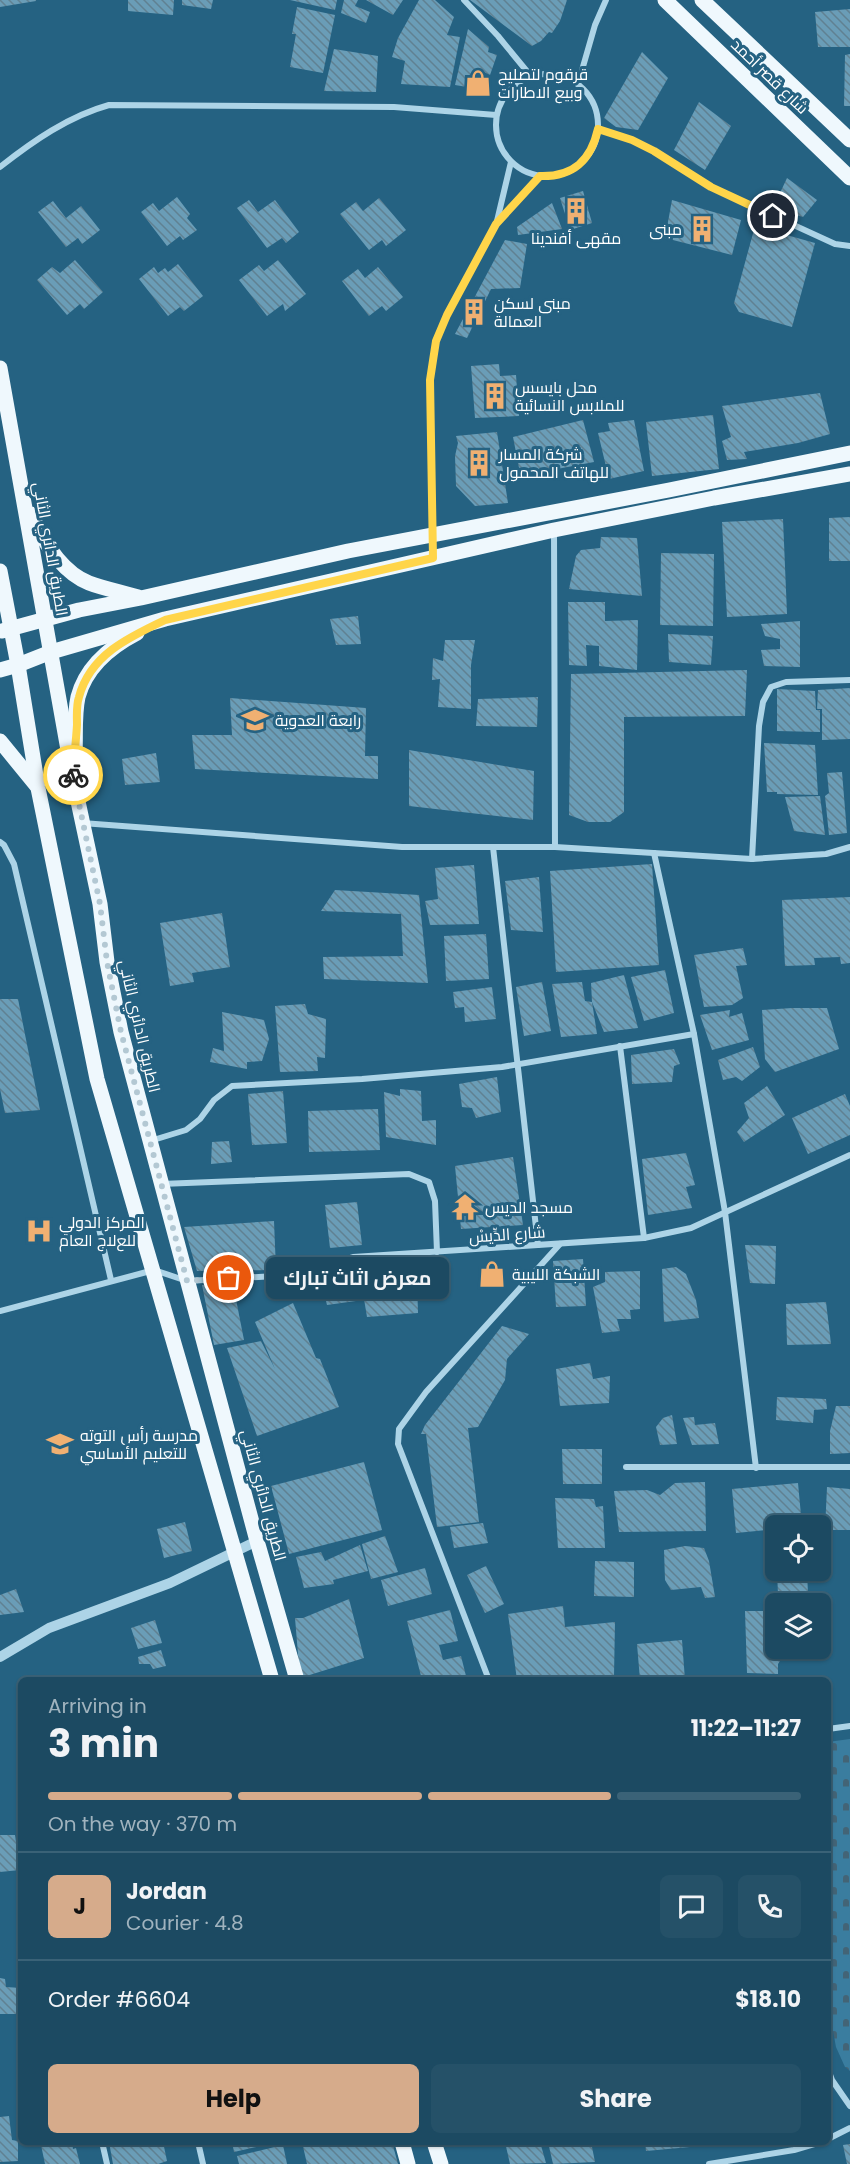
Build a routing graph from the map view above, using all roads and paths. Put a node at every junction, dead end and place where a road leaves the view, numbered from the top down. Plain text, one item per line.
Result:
1 (464, 0) edge
2 (606, 0) edge
3 (665, 0) edge
4 (702, 0) edge
5 (530, 75) junction
6 (578, 84) junction
7 (496, 115) junction
8 (598, 129) junction
9 (850, 140) edge
10 (511, 162) junction
11 (0, 166) edge
12 (540, 176) junction
13 (850, 178) edge
14 (496, 224) junction
15 (850, 246) edge
16 (0, 368) edge
17 (850, 453) edge
18 (850, 474) edge
19 (23, 495) junction
20 (554, 530) junction
21 (433, 536) junction
22 (433, 558) junction
23 (0, 571) edge
24 (141, 598) junction
25 (45, 618) junction
26 (165, 620) junction
27 (5, 630) edge
28 (51, 652) junction
29 (18, 665) junction
30 (0, 670) edge
31 (850, 680) edge
32 (0, 741) edge
33 (73, 778) junction
34 (38, 788) junction
35 (82, 822) junction
36 (0, 842) edge
37 (555, 847) junction
38 (850, 847) edge
39 (493, 848) junction
40 (654, 853) junction
41 (752, 859) junction
42 (694, 1034) junction
43 (620, 1046) junction
44 (517, 1064) junction
45 (149, 1141) junction
46 (850, 1155) edge
47 (161, 1184) junction
48 (725, 1212) junction
49 (644, 1238) junction
50 (560, 1244) junction
51 (538, 1245) junction
52 (437, 1252) junction
53 (154, 1270) junction
54 (111, 1280) junction
55 (187, 1281) junction
56 (0, 1311) edge
57 (626, 1467) dead end
58 (850, 1467) edge
59 (756, 1468) junction
60 (257, 1541) junction
61 (236, 1550) junction
62 (0, 1657) edge
63 (271, 1677) edge
64 (296, 1677) edge
65 (488, 1677) edge
66 (850, 1726) edge
67 (831, 1729) edge
68 (831, 2077) edge
69 (850, 2106) edge
70 (850, 2128) edge
71 (831, 2138) edge
72 (103, 2145) edge
73 (199, 2145) edge
74 (403, 2145) edge
75 (435, 2145) edge
76 (810, 2145) edge
77 (107, 2164) edge
78 (203, 2164) edge
79 (408, 2164) edge
80 (441, 2164) edge
81 (709, 2164) edge

1 - 5 street
2 - 6 street
3 - 13 main road, شارع قصر أحمد
4 - 9 main road, شارع قصر أحمد
5 - 6 street
5 - 7 street
6 - 8 street
7 - 10 street
7 - 11 street
8 - 12 street
8 - 15 street
10 - 12 street
10 - 14 street
12 - 14 street
14 - 21 street
16 - 19 main road, الطريق الدائري الثاني
17 - 21 main road
18 - 20 main road
19 - 24 main road
19 - 25 main road, الطريق الدائري الثاني
20 - 22 main road
20 - 37 street
21 - 22 street
21 - 24 main road
22 - 26 main road
23 - 27 main road
24 - 25 main road
25 - 27 main road
25 - 28 main road, الطريق الدائري الثاني
26 - 28 main road
26 - 33 main road
27 - 29 main road
28 - 29 main road
28 - 33 main road, الطريق الدائري الثاني
29 - 30 main road
29 - 34 main road
31 - 41 street
32 - 34 main road
33 - 35 main road, الطريق الدائري الثاني
34 - 53 main road
35 - 39 street
35 - 45 main road, الطريق الدائري الثاني
36 - 54 street
37 - 39 street
37 - 40 street
38 - 41 street
39 - 44 street
40 - 41 street
40 - 42 street
42 - 43 street
42 - 48 street
43 - 44 street
43 - 49 street
44 - 45 street
44 - 51 street
45 - 47 main road, الطريق الدائري الثاني
46 - 48 street, شارع الدِّيسْ
47 - 52 street
47 - 55 main road, الطريق الدائري الثاني
48 - 49 street, شارع الدِّيسْ
48 - 59 street
49 - 50 street, شارع الدِّيسْ
50 - 51 street, شارع الدِّيسْ
50 - 65 street
51 - 52 street, شارع الدِّيسْ
52 - 55 street, شارع الدِّيسْ
53 - 54 street
53 - 55 street, شارع الدِّيسْ
53 - 61 main road
54 - 56 street
55 - 60 main road, الطريق الدائري الثاني
57 - 59 street
58 - 59 street
60 - 61 street
60 - 64 main road, الطريق الدائري الثاني
61 - 62 street
61 - 63 main road
66 - 67 street
68 - 69 street
70 - 71 street
72 - 77 street
73 - 78 street
74 - 79 main road
75 - 80 main road
76 - 81 street

